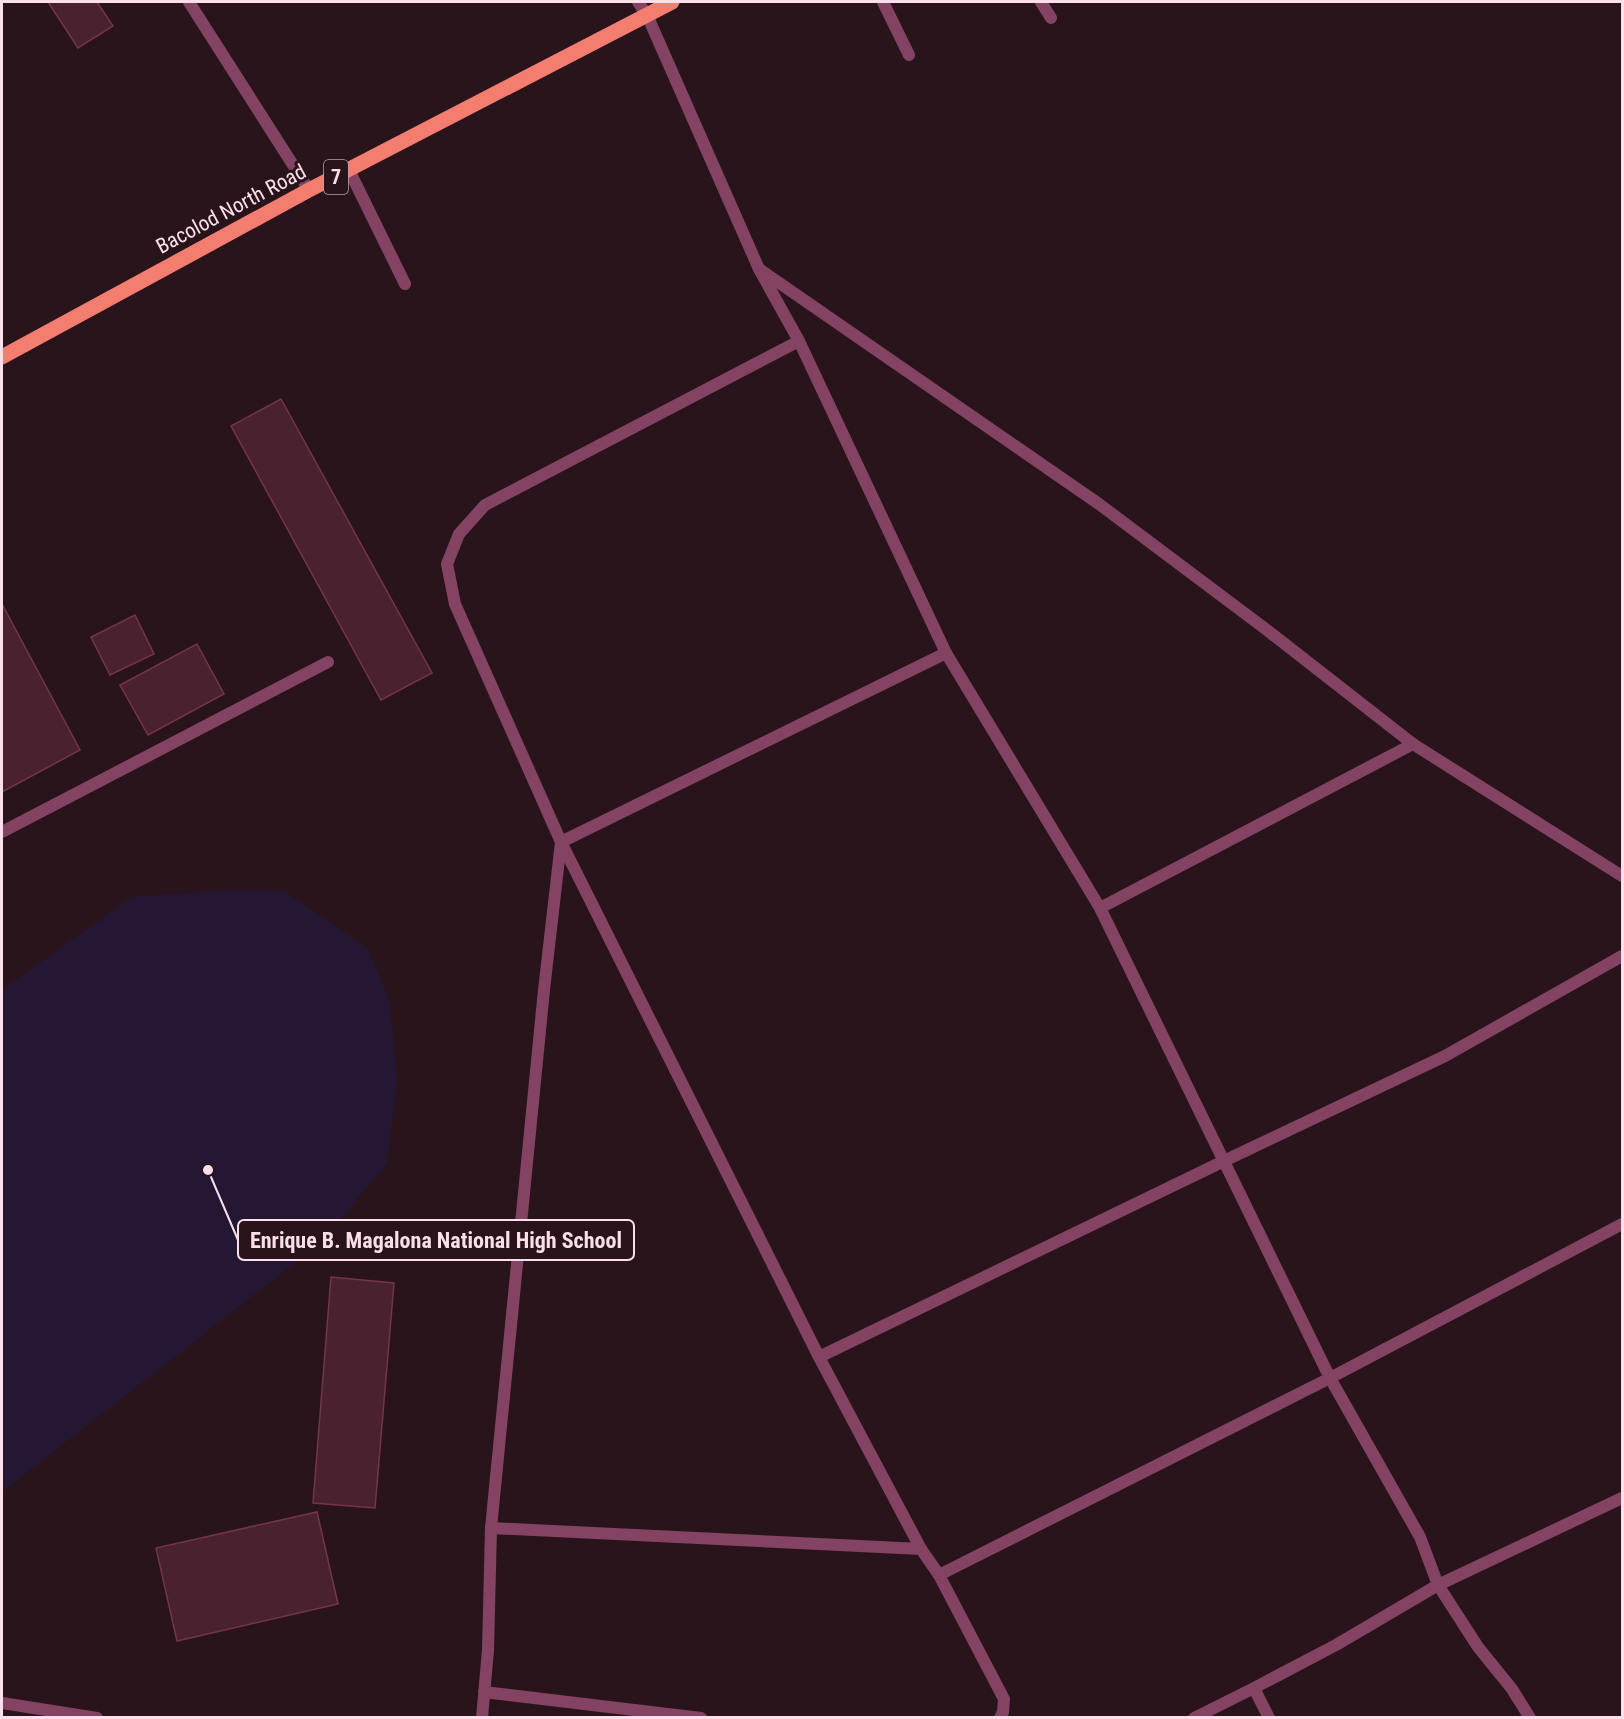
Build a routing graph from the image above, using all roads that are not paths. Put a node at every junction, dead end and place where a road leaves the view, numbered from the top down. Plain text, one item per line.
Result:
1 (189, 2) edge
2 (638, 2) edge
3 (672, 2) edge
4 (883, 2) edge
5 (1041, 2) edge
6 (647, 15) junction
7 (1051, 18) dead end
8 (909, 55) dead end
9 (349, 170) junction
10 (309, 190) junction
11 (759, 269) junction
12 (405, 284) dead end
13 (799, 341) junction
14 (2, 357) edge
15 (946, 653) junction
16 (328, 662) dead end
17 (1413, 744) junction
18 (2, 832) edge
19 (561, 842) junction
20 (1623, 876) edge
21 (1100, 908) junction
22 (1623, 956) edge
23 (1224, 1161) junction
24 (1623, 1224) edge
25 (819, 1357) junction
26 (1330, 1378) junction
27 (1623, 1498) edge
28 (491, 1528) junction
29 (921, 1549) junction
30 (939, 1575) junction
31 (1438, 1585) junction
32 (1254, 1688) junction
33 (484, 1692) junction
34 (2, 1703) edge
35 (97, 1718) edge
36 (482, 1718) edge
37 (701, 1718) edge
38 (1000, 1718) edge
39 (1194, 1718) edge
40 (1269, 1718) edge
41 (1530, 1718) edge

1 - 10 street
2 - 6 street
3 - 6 main road, Bacolod North Road / 7
4 - 8 street
5 - 7 street
6 - 9 main road, Bacolod North Road / 7
6 - 11 street
9 - 10 main road, Bacolod North Road / 7
9 - 12 street
10 - 14 main road, Bacolod North Road / 7
11 - 13 street
11 - 17 street
13 - 15 street
13 - 19 street
15 - 19 street
15 - 21 street
16 - 18 street
17 - 20 street
17 - 21 street
19 - 25 street
19 - 28 street
21 - 23 street
22 - 23 street
23 - 25 street
23 - 26 street
24 - 26 street
25 - 29 street
26 - 30 street
26 - 31 street
27 - 31 street
28 - 29 street
28 - 33 street
29 - 30 street
30 - 38 street
31 - 32 street
31 - 41 street
32 - 39 street
32 - 40 street
33 - 36 street
33 - 37 street
34 - 35 street

